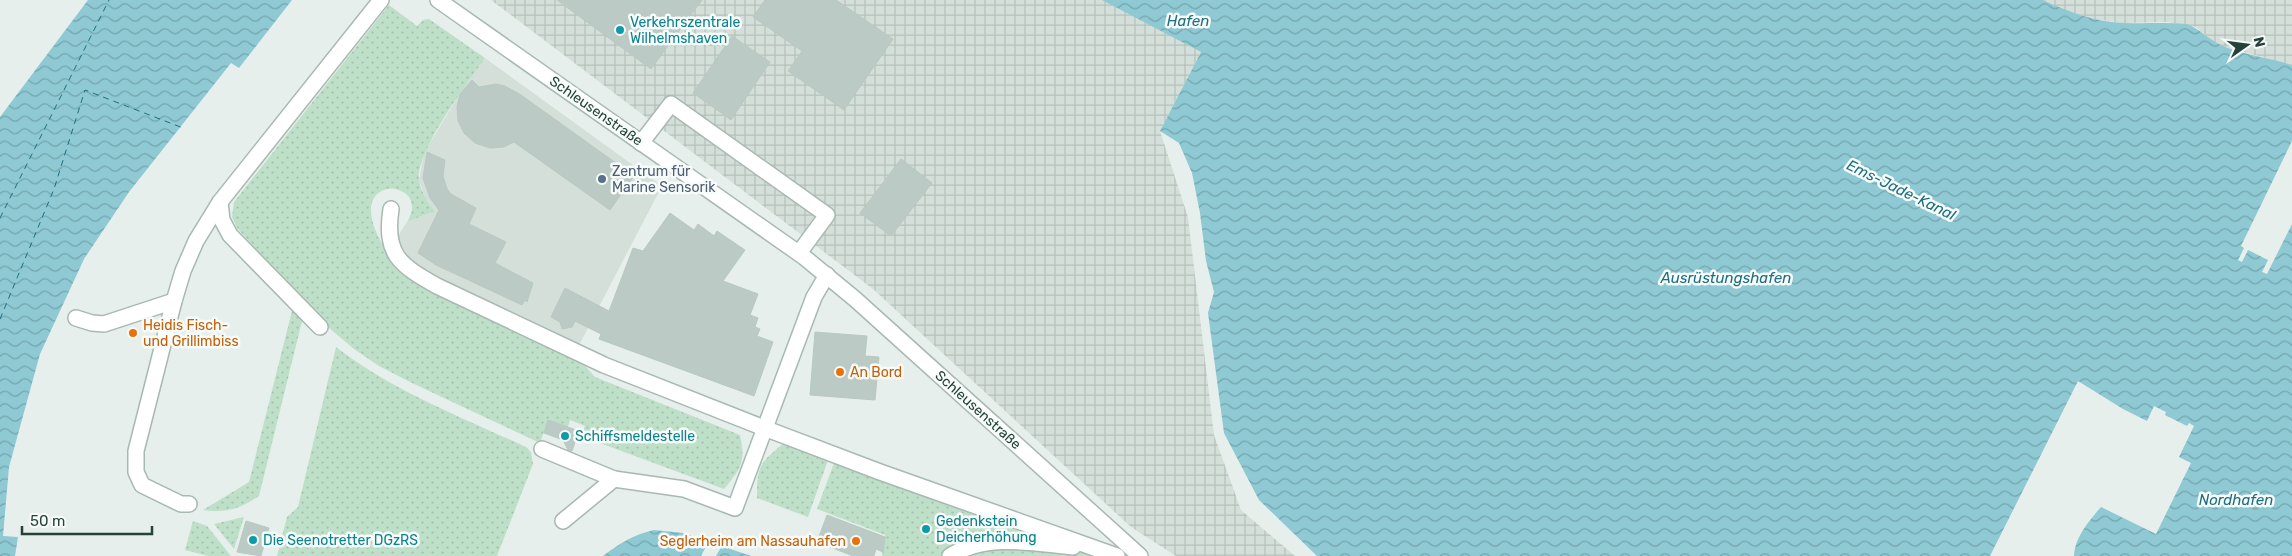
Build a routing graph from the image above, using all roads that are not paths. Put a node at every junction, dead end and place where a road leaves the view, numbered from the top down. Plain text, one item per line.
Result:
1 (381, 0) edge
2 (438, 0) edge
3 (641, 143) junction
4 (220, 202) junction
5 (391, 209) dead end
6 (799, 253) junction
7 (827, 275) junction
8 (174, 301) junction
9 (76, 318) dead end
10 (320, 327) dead end
11 (764, 428) junction
12 (542, 449) dead end
13 (614, 479) junction
14 (189, 504) dead end
15 (563, 521) dead end
16 (1097, 550) junction
17 (1127, 554) edge
18 (950, 556) edge

1 - 4 street
2 - 3 street, Schleusenstraße
3 - 6 street, Schleusenstraße
3 - 6 street
4 - 8 street
4 - 10 street
5 - 11 street
6 - 7 street, Schleusenstraße
7 - 11 street
7 - 17 street, Schleusenstraße
8 - 9 street
8 - 14 street
11 - 13 street
11 - 16 street
12 - 13 street
13 - 15 street
16 - 17 street
16 - 18 street

